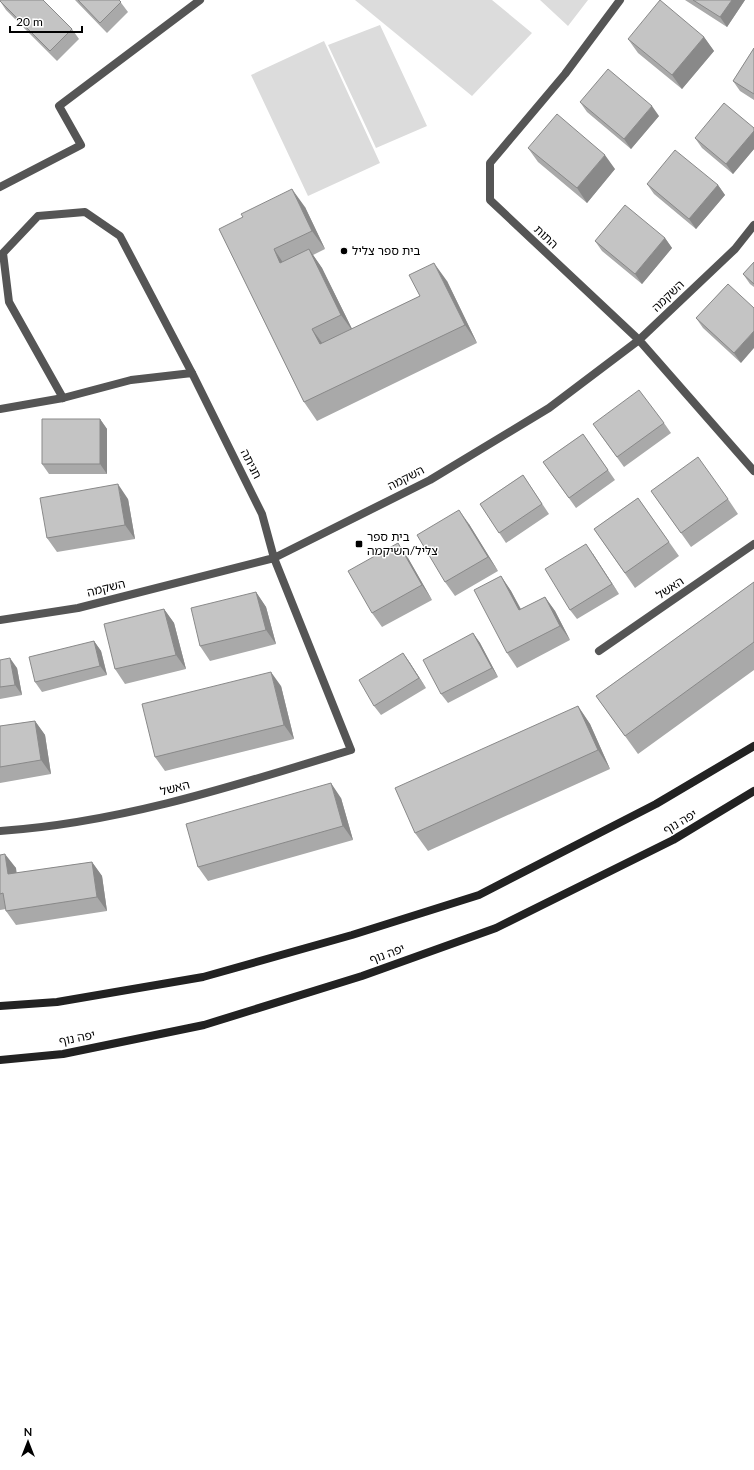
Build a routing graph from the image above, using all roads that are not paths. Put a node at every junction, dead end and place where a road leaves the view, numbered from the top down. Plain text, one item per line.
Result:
1 (200, 0) edge
2 (620, 0) edge
3 (0, 187) edge
4 (754, 225) edge
5 (639, 340) junction
6 (192, 373) junction
7 (63, 398) junction
8 (0, 409) edge
9 (754, 471) edge
10 (754, 544) edge
11 (274, 558) junction
12 (0, 620) edge
13 (599, 651) dead end
14 (754, 746) edge
15 (351, 750) joint
16 (754, 791) edge
17 (0, 831) edge
18 (0, 1006) edge
19 (0, 1060) edge

1 - 3 street
2 - 5 street, התות
4 - 5 street, השקמה
5 - 9 street, התות
5 - 11 street, השקמה
6 - 7 street
6 - 7 street, חניתה
6 - 11 street, חניתה
7 - 8 street
10 - 13 street, האשל
11 - 12 street, השקמה
11 - 15 street, חניתה
14 - 18 street
15 - 17 street, האשל
16 - 19 street, יפה נוף

